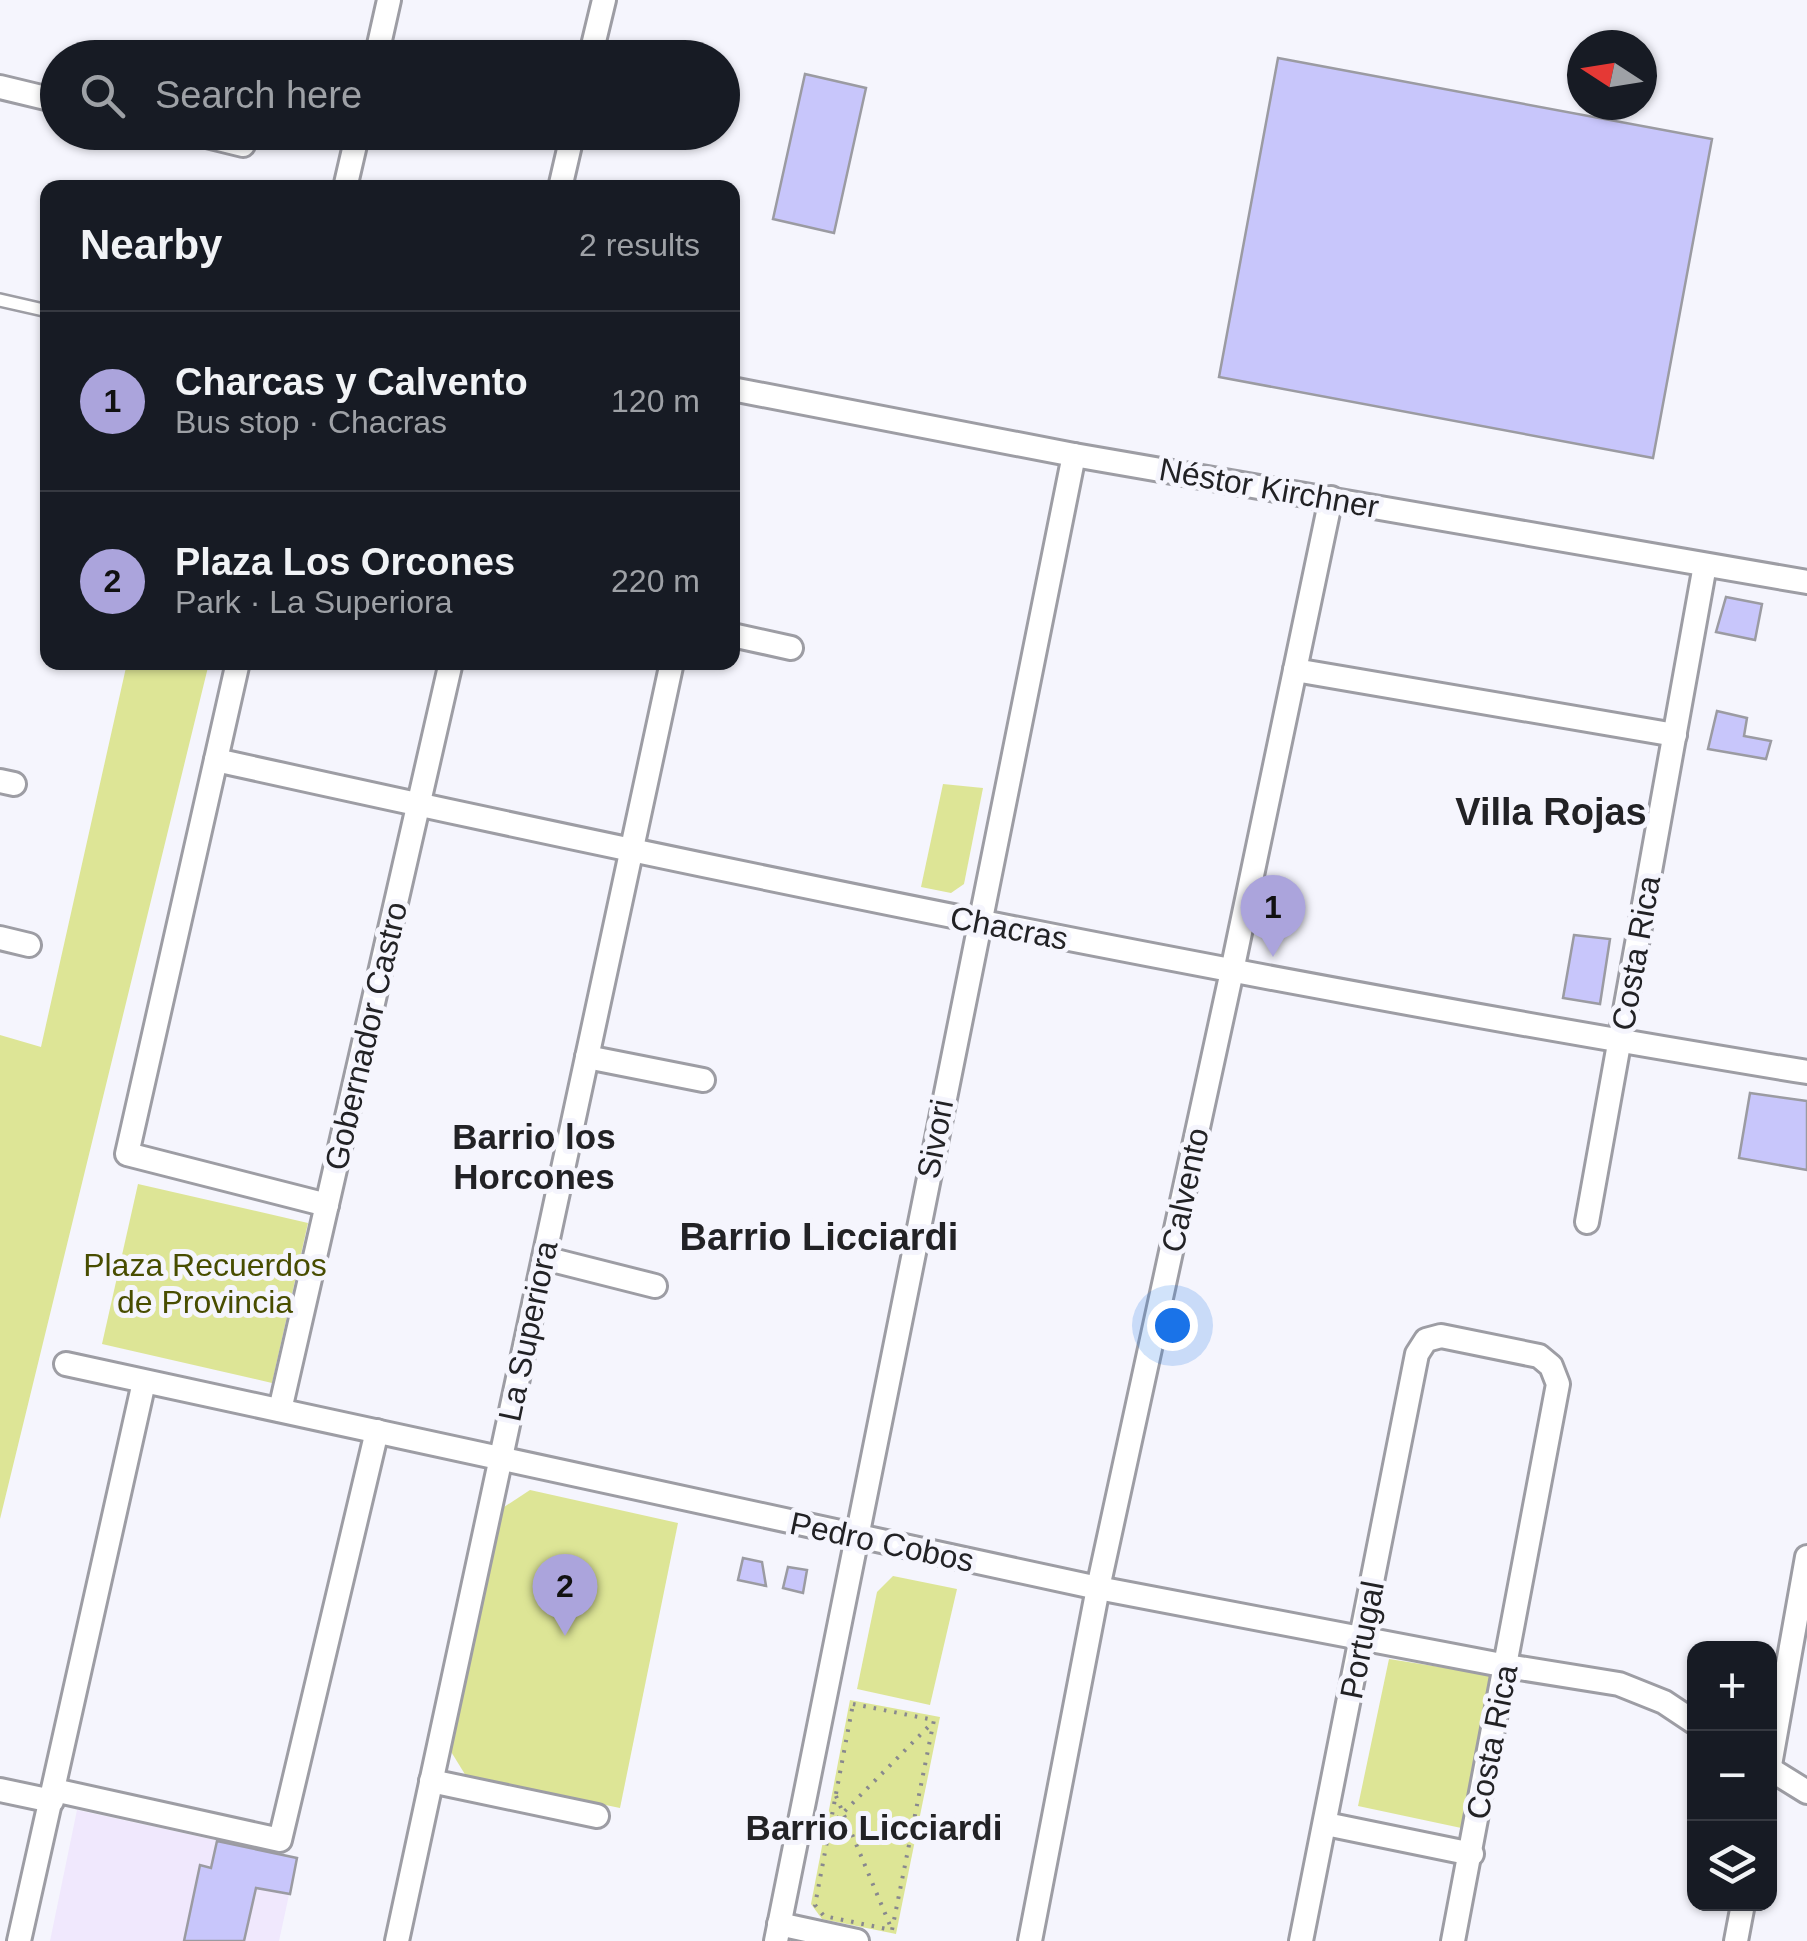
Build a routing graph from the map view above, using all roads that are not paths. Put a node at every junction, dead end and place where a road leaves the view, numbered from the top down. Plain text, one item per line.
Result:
1 (390, 0) edge
2 (604, 0) edge
3 (380, 40) edge
4 (594, 40) edge
5 (0, 87) edge
6 (40, 97) edge
7 (354, 150) edge
8 (569, 150) edge
9 (347, 180) edge
10 (562, 180) edge
11 (0, 300) edge
12 (40, 309) edge
13 (740, 392) edge
14 (1074, 455) junction
15 (1331, 498) junction
16 (1705, 565) junction
17 (1807, 582) edge
18 (740, 636) edge
19 (792, 648) dead end
20 (236, 670) edge
21 (449, 670) edge
22 (670, 670) edge
23 (1296, 670) junction
24 (1675, 735) junction
25 (216, 760) junction
26 (418, 805) junction
27 (630, 852) junction
28 (979, 922) junction
29 (0, 938) edge
30 (29, 945) dead end
31 (1232, 971) junction
32 (1621, 1042) junction
33 (587, 1057) junction
34 (1807, 1072) edge
35 (703, 1080) dead end
36 (327, 1205) junction
37 (1587, 1222) dead end
38 (544, 1258) junction
39 (655, 1286) dead end
40 (66, 1364) dead end
41 (1551, 1366) joint
42 (144, 1382) junction
43 (280, 1410) junction
44 (376, 1431) junction
45 (501, 1458) junction
46 (854, 1536) junction
47 (1807, 1557) edge
48 (1098, 1588) junction
49 (1362, 1637) junction
50 (1507, 1666) junction
51 (1687, 1717) edge
52 (1776, 1731) edge
53 (1777, 1772) edge
54 (431, 1781) junction
55 (0, 1790) edge
56 (1807, 1792) edge
57 (53, 1796) junction
58 (597, 1816) dead end
59 (1326, 1824) junction
60 (1472, 1854) junction
61 (1742, 1911) edge
62 (778, 1932) edge
63 (19, 1941) edge
64 (397, 1941) edge
65 (856, 1941) edge
66 (1030, 1941) edge
67 (1301, 1941) edge
68 (1454, 1941) edge
69 (1736, 1941) edge

1 - 3 street
2 - 4 street
5 - 6 street
7 - 9 street
8 - 10 street
11 - 12 lane
13 - 14 street, Néstor Kirchner
14 - 15 street, Néstor Kirchner
14 - 28 street, Sivori
15 - 16 street, Néstor Kirchner
15 - 23 street, Calvento
16 - 17 street, Néstor Kirchner
16 - 24 street, Costa Rica
18 - 19 street
20 - 25 street
21 - 26 street, Gobernador Castro
22 - 27 street, La Superiora
23 - 24 street
23 - 31 street, Calvento
24 - 32 street, Costa Rica
25 - 26 street, Chacras
25 - 36 street
26 - 27 street, Chacras
26 - 36 street, Gobernador Castro
27 - 28 street, Chacras
27 - 33 street, La Superiora
28 - 31 street, Chacras
28 - 46 street, Sivori
29 - 30 street
31 - 32 street, Chacras
31 - 48 street, Calvento
32 - 34 street, Chacras
32 - 37 street, Costa Rica
33 - 35 street
33 - 38 street, La Superiora
36 - 43 street, Gobernador Castro
38 - 39 street
38 - 45 street, La Superiora
40 - 42 street, Pedro Cobos
41 - 49 street, Portugal
41 - 50 street, Costa Rica
42 - 43 street, Pedro Cobos
42 - 57 street
43 - 44 street, Pedro Cobos
44 - 45 street, Pedro Cobos
44 - 57 street
45 - 46 street, Pedro Cobos
45 - 54 street, La Superiora
46 - 48 street, Pedro Cobos
46 - 62 street, Sivori
47 - 52 street
48 - 49 street, Pedro Cobos
48 - 66 street, Calvento
49 - 50 street, Pedro Cobos
49 - 59 street, Portugal
50 - 51 street, Pedro Cobos
50 - 60 street, Costa Rica
53 - 56 street
54 - 58 street
54 - 64 street, La Superiora
55 - 57 street
57 - 63 street
59 - 60 street
59 - 67 street, Portugal
60 - 68 street, Costa Rica
61 - 69 street
62 - 65 street

